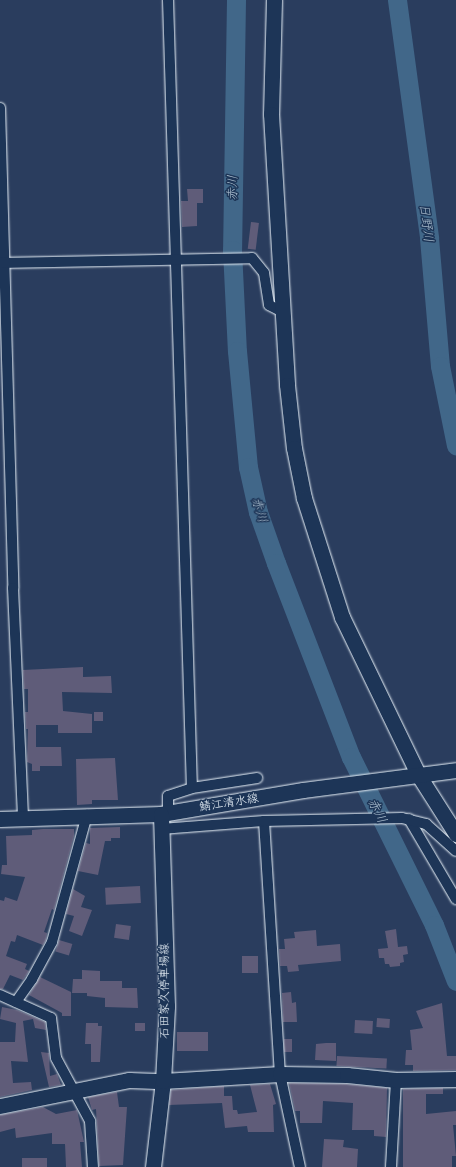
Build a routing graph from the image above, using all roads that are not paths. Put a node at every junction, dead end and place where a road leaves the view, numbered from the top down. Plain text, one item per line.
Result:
1 (168, 0) edge
2 (274, 0) edge
3 (0, 108) edge
4 (176, 258) junction
5 (2, 263) edge
6 (283, 312) junction
7 (456, 770) edge
8 (419, 776) junction
9 (257, 778) dead end
10 (192, 788) junction
11 (87, 816) junction
12 (23, 818) junction
13 (0, 819) edge
14 (163, 819) junction
15 (409, 820) junction
16 (264, 821) junction
17 (456, 834) edge
18 (456, 851) edge
19 (456, 899) edge
20 (0, 995) edge
21 (16, 1002) junction
22 (280, 1074) junction
23 (456, 1079) edge
24 (396, 1080) junction
25 (163, 1081) junction
26 (77, 1092) junction
27 (0, 1106) edge
28 (93, 1167) edge
29 (153, 1167) edge
30 (300, 1167) edge
31 (391, 1167) edge

1 - 4 street
2 - 6 street
3 - 5 street
4 - 5 street
4 - 6 street
4 - 10 street
5 - 12 street
6 - 8 street
7 - 8 street, 鯖江清水線
8 - 14 street, 鯖江清水線
8 - 17 street
9 - 10 street
10 - 14 street
11 - 12 street, 鯖江清水線
11 - 14 street, 鯖江清水線
11 - 21 street
12 - 13 street, 鯖江清水線
14 - 16 street
14 - 25 street, 石田家久停車場線
15 - 16 street
15 - 18 street
15 - 19 street
16 - 22 street
20 - 21 street
21 - 26 street
22 - 24 street
22 - 25 street
22 - 30 street
23 - 24 street
24 - 31 street
25 - 26 street
25 - 29 street, 石田家久停車場線
26 - 27 street
26 - 28 street

